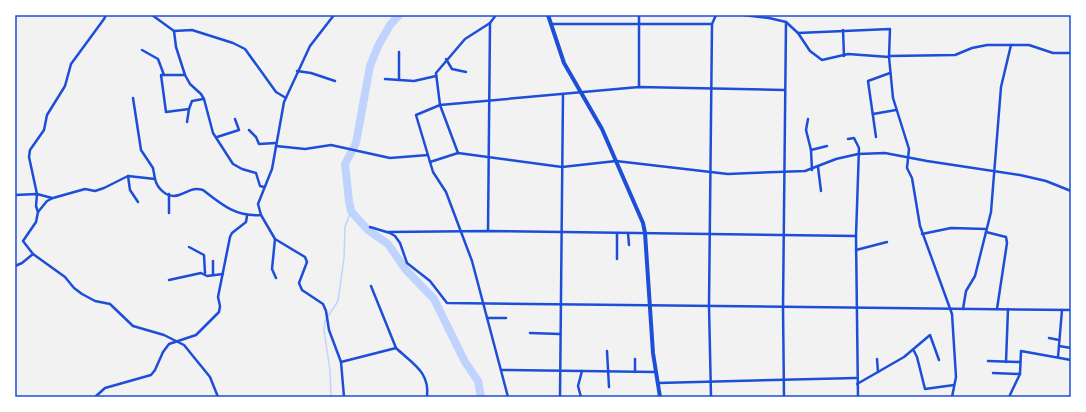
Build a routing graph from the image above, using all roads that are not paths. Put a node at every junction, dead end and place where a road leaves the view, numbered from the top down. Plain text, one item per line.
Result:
1 (106, 15) edge
2 (152, 15) edge
3 (334, 15) edge
4 (496, 15) edge
5 (548, 15) edge
6 (639, 15) edge
7 (716, 15) edge
8 (743, 15) edge
9 (786, 22) junction
10 (490, 23) junction
11 (639, 23) junction
12 (551, 24) junction
13 (712, 24) junction
14 (843, 30) junction
15 (174, 31) junction
16 (798, 33) junction
17 (1011, 45) junction
18 (142, 50) dead end
19 (399, 52) dead end
20 (1071, 53) edge
21 (844, 56) junction
22 (889, 57) junction
23 (446, 59) junction
24 (297, 72) junction
25 (466, 72) dead end
26 (890, 73) junction
27 (164, 75) junction
28 (185, 75) junction
29 (436, 76) junction
30 (385, 79) dead end
31 (399, 80) junction
32 (335, 81) dead end
33 (639, 87) junction
34 (712, 88) junction
35 (784, 90) junction
36 (581, 92) junction
37 (563, 94) junction
38 (133, 98) dead end
39 (286, 98) junction
40 (204, 99) junction
41 (490, 101) junction
42 (440, 105) junction
43 (189, 108) junction
44 (896, 110) junction
45 (872, 114) junction
46 (235, 119) dead end
47 (808, 119) dead end
48 (187, 122) dead end
49 (249, 130) dead end
50 (217, 137) junction
51 (876, 137) dead end
52 (848, 139) dead end
53 (276, 144) junction
54 (827, 146) dead end
55 (811, 150) junction
56 (458, 152) junction
57 (858, 154) junction
58 (428, 155) junction
59 (489, 156) junction
60 (908, 157) junction
61 (616, 161) junction
62 (430, 162) junction
63 (562, 166) junction
64 (818, 167) junction
65 (812, 170) junction
66 (995, 170) junction
67 (711, 172) junction
68 (783, 172) junction
69 (128, 176) junction
70 (155, 179) junction
71 (264, 187) junction
72 (821, 191) dead end
73 (1071, 191) edge
74 (37, 194) junction
75 (169, 194) junction
76 (15, 195) edge
77 (53, 198) junction
78 (138, 202) dead end
79 (38, 212) junction
80 (168, 214) dead end
81 (261, 215) junction
82 (247, 216) junction
83 (370, 228) dead end
84 (488, 231) junction
85 (986, 231) junction
86 (386, 232) junction
87 (461, 232) junction
88 (562, 233) junction
89 (617, 233) junction
90 (628, 233) junction
91 (645, 233) junction
92 (710, 234) junction
93 (783, 234) junction
94 (922, 234) junction
95 (856, 236) junction
96 (275, 239) junction
97 (887, 242) dead end
98 (629, 245) dead end
99 (189, 247) dead end
100 (856, 250) junction
101 (33, 254) junction
102 (618, 259) dead end
103 (213, 261) dead end
104 (15, 266) edge
105 (205, 273) junction
106 (223, 274) junction
107 (213, 275) junction
108 (276, 278) dead end
109 (169, 280) dead end
110 (371, 286) dead end
111 (483, 304) junction
112 (560, 304) junction
113 (650, 305) junction
114 (709, 306) junction
115 (856, 306) junction
116 (783, 307) junction
117 (950, 308) junction
118 (963, 309) junction
119 (996, 309) junction
120 (1008, 309) junction
121 (1071, 309) edge
122 (1062, 310) junction
123 (486, 318) junction
124 (506, 318) dead end
125 (530, 333) dead end
126 (560, 334) junction
127 (1049, 338) dead end
128 (1059, 340) junction
129 (175, 341) junction
130 (1059, 346) junction
131 (396, 348) junction
132 (1071, 348) edge
133 (914, 350) junction
134 (607, 351) dead end
135 (1058, 357) junction
136 (635, 359) dead end
137 (877, 359) dead end
138 (939, 360) dead end
139 (1071, 360) edge
140 (341, 362) junction
141 (988, 362) dead end
142 (1006, 362) junction
143 (1020, 362) junction
144 (501, 370) junction
145 (560, 370) junction
146 (582, 371) junction
147 (607, 371) junction
148 (635, 372) junction
149 (656, 372) junction
150 (878, 372) junction
151 (993, 373) dead end
152 (1020, 374) junction
153 (856, 378) junction
154 (784, 381) junction
155 (711, 382) junction
156 (658, 383) junction
157 (857, 384) junction
158 (954, 385) junction
159 (609, 387) dead end
160 (95, 397) edge
161 (218, 397) edge
162 (344, 397) edge
163 (427, 397) edge
164 (508, 397) edge
165 (560, 397) edge
166 (581, 397) edge
167 (660, 397) edge
168 (711, 397) edge
169 (784, 397) edge
170 (858, 397) edge
171 (952, 397) edge
172 (1009, 397) edge

1 - 74 street
2 - 15 street
3 - 24 street
4 - 10 street
5 - 12 main road
6 - 11 street
7 - 13 street
8 - 9 street
9 - 16 street
9 - 35 street
10 - 23 street
10 - 41 street
11 - 12 street
11 - 13 street
11 - 33 street
12 - 36 main road
13 - 34 street
14 - 16 street
14 - 21 street
14 - 22 street
15 - 28 street
15 - 39 street
16 - 21 street
17 - 20 street
17 - 22 street
17 - 66 street
18 - 27 street
19 - 31 street
21 - 22 street
22 - 26 street
23 - 25 street
23 - 29 street
24 - 32 street
24 - 39 street
26 - 44 street
26 - 45 street
27 - 28 street
27 - 43 street
28 - 40 street
29 - 31 street
29 - 42 street
30 - 31 street
33 - 34 street
33 - 36 street
34 - 35 street
34 - 67 street
35 - 68 street
36 - 37 street
36 - 61 main road
37 - 41 street
37 - 63 street
38 - 70 street
39 - 53 street
40 - 43 street
40 - 50 street
41 - 42 street
41 - 59 street
42 - 56 street
42 - 58 street
43 - 48 street
44 - 45 street
44 - 60 street
45 - 51 street
46 - 50 street
47 - 55 street
49 - 53 street
50 - 71 street
52 - 57 street
53 - 58 street
53 - 71 street
54 - 55 street
55 - 65 street
56 - 59 street
56 - 62 street
57 - 60 street
57 - 64 street
57 - 95 street
58 - 62 street
59 - 63 street
59 - 84 street
60 - 66 street
60 - 94 street
61 - 63 street
61 - 67 street
61 - 91 main road
62 - 87 street
63 - 88 street
64 - 65 street
64 - 72 street
65 - 68 street
66 - 73 street
66 - 85 street
67 - 68 street
67 - 92 street
68 - 93 street
69 - 70 street
69 - 77 street
69 - 78 street
70 - 75 street
71 - 81 street
74 - 76 street
74 - 77 street
74 - 79 street
75 - 80 street
75 - 82 street
77 - 79 street
79 - 101 street
81 - 82 street
81 - 96 street
82 - 106 street
83 - 86 street
84 - 87 street
84 - 88 street
85 - 94 street
85 - 118 street
85 - 119 street
86 - 87 street
86 - 111 street
87 - 111 street
88 - 89 street
88 - 112 street
89 - 90 street
89 - 102 street
90 - 91 street
90 - 98 street
91 - 92 street
91 - 113 main road
92 - 93 street
92 - 114 street
93 - 95 street
93 - 116 street
94 - 117 street
95 - 100 street
96 - 108 street
96 - 140 street
97 - 100 street
99 - 105 street
100 - 115 street
101 - 104 street
101 - 129 street
103 - 107 street
105 - 107 street
105 - 109 street
106 - 107 street
106 - 129 street
110 - 131 street
111 - 112 street
111 - 123 street
112 - 113 street
112 - 126 street
113 - 114 street
113 - 149 main road
114 - 116 street
114 - 155 street
115 - 116 street
115 - 117 street
115 - 153 street
116 - 154 street
117 - 118 street
117 - 158 street
118 - 119 street
119 - 120 street
120 - 122 street
120 - 142 street
121 - 122 street
122 - 128 street
123 - 124 street
123 - 144 street
125 - 126 street
126 - 145 street
127 - 128 street
128 - 130 street
129 - 160 street
129 - 161 street
130 - 132 street
130 - 135 street
131 - 140 street
131 - 163 street
133 - 138 street
133 - 150 street
133 - 158 street
134 - 147 street
135 - 139 street
135 - 143 street
136 - 148 street
137 - 150 street
140 - 162 street
141 - 142 street
142 - 143 street
143 - 152 street
144 - 145 street
144 - 164 street
145 - 146 street
145 - 165 street
146 - 147 street
146 - 166 street
147 - 148 street
147 - 159 street
148 - 149 street
149 - 156 main road
150 - 157 street
151 - 152 street
152 - 172 street
153 - 154 street
153 - 157 street
154 - 155 street
154 - 169 street
155 - 156 street
155 - 168 street
156 - 167 main road
157 - 170 street
158 - 171 street

